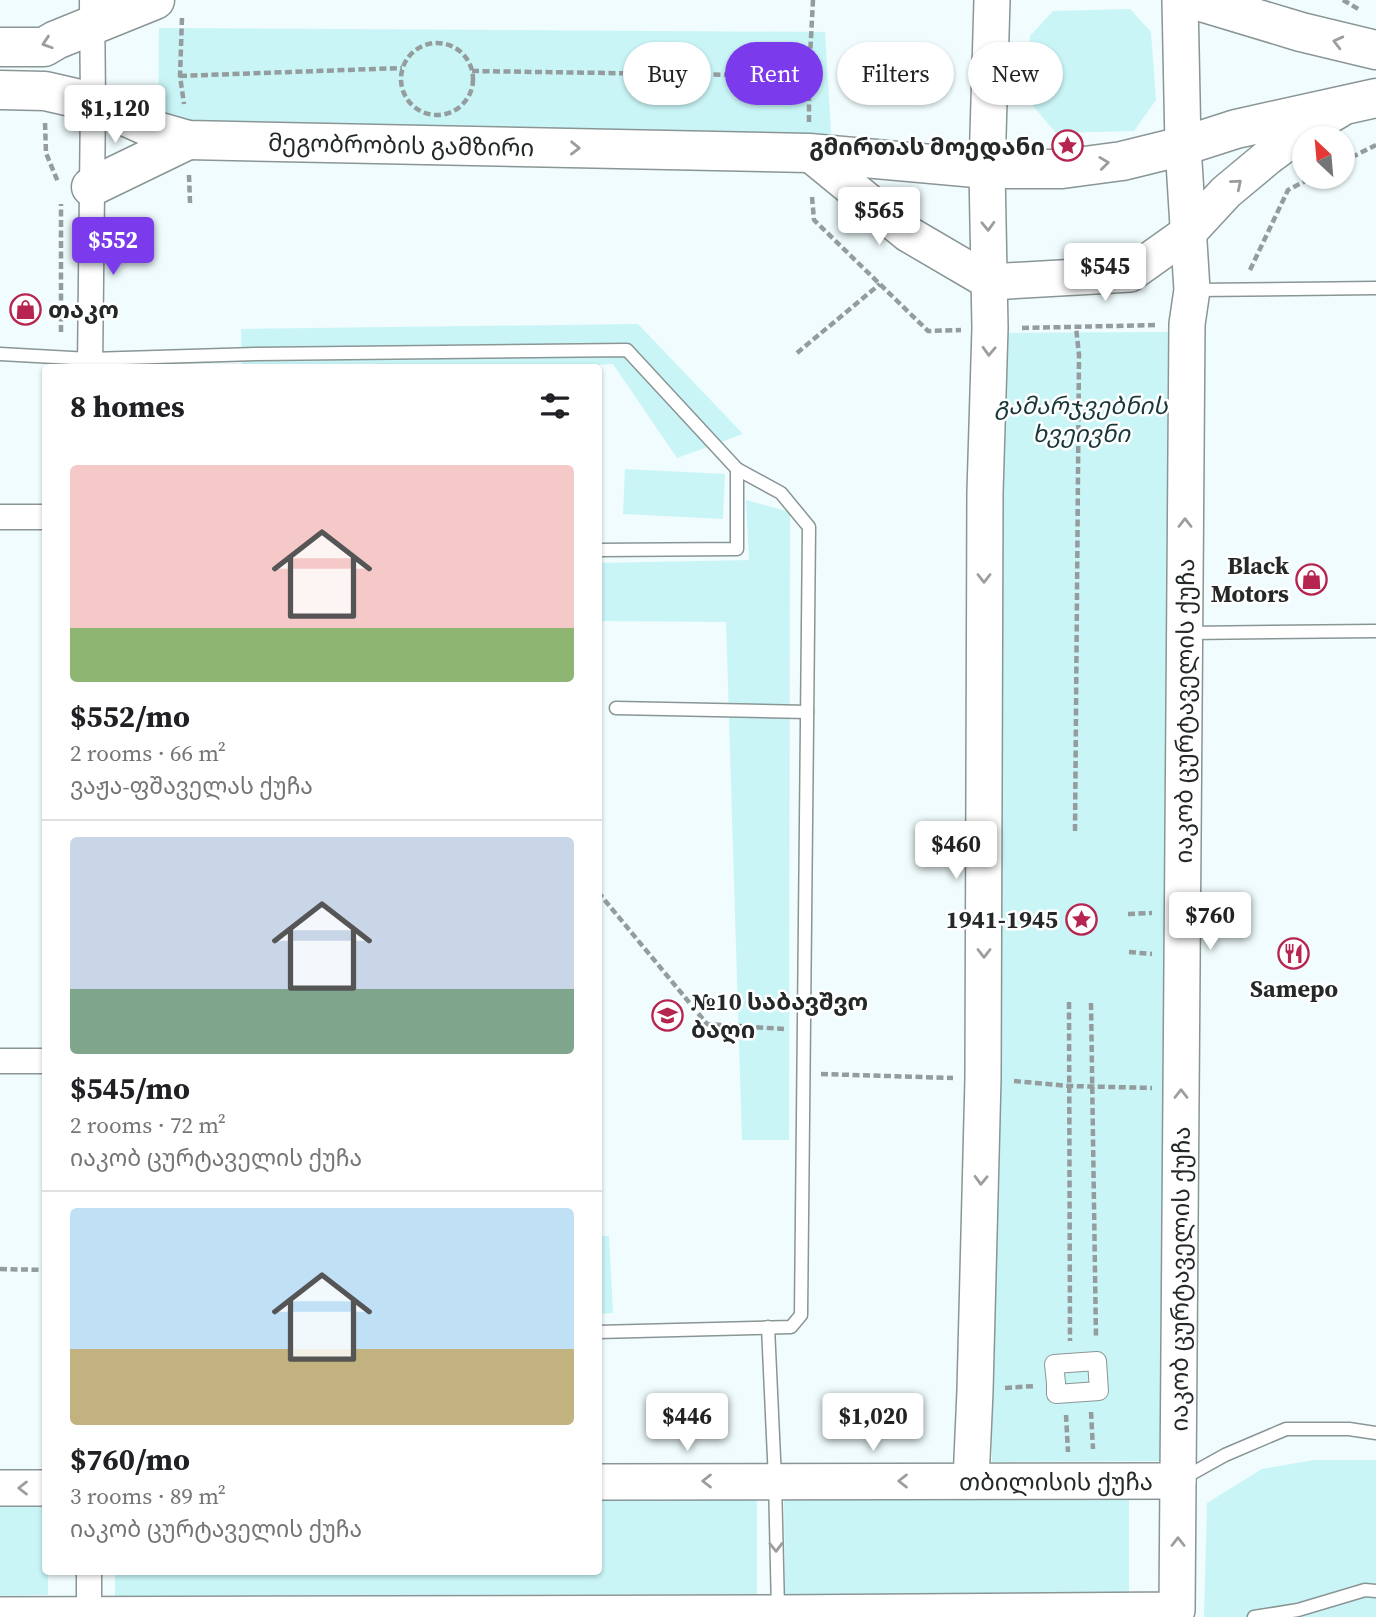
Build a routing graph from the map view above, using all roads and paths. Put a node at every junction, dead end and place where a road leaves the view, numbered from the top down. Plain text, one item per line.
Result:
1 (155, 0) edge
2 (992, 0) edge
3 (1180, 0) edge
4 (1195, 0) edge
5 (1262, 0) edge
6 (92, 13) edge
7 (1301, 32) junction
8 (0, 47) edge
9 (1376, 50) edge
10 (402, 68) junction
11 (472, 71) junction
12 (180, 75) dead end
13 (725, 75) edge
14 (0, 90) edge
15 (45, 90) junction
16 (1363, 101) edge
17 (93, 102) junction
18 (188, 140) junction
19 (1376, 145) edge
20 (1183, 146) junction
21 (809, 153) junction
22 (1355, 156) edge
23 (987, 169) junction
24 (1292, 188) edge
25 (71, 192) junction
26 (1189, 232) junction
27 (990, 282) junction
28 (880, 284) dead end
29 (1376, 288) edge
30 (1192, 290) junction
31 (1241, 290) junction
32 (1076, 327) dead end
33 (1065, 342) dead end
34 (1077, 342) junction
35 (1090, 342) dead end
36 (797, 353) dead end
37 (0, 354) edge
38 (61, 357) junction
39 (256, 361) edge
40 (90, 363) edge
41 (737, 469) junction
42 (0, 517) edge
43 (42, 517) edge
44 (602, 550) edge
45 (1376, 631) edge
46 (1184, 633) junction
47 (616, 708) dead end
48 (807, 712) junction
49 (1074, 831) dead end
50 (602, 897) edge
51 (1069, 1003) dead end
52 (1091, 1003) dead end
53 (803, 1031) junction
54 (0, 1060) edge
55 (42, 1061) edge
56 (0, 1269) edge
57 (42, 1270) edge
58 (768, 1327) junction
59 (602, 1332) edge
60 (1097, 1361) junction
61 (1070, 1363) junction
62 (1061, 1388) junction
63 (975, 1391) junction
64 (1089, 1392) junction
65 (1376, 1433) edge
66 (775, 1480) junction
67 (971, 1480) junction
68 (1082, 1481) junction
69 (1178, 1481) junction
70 (602, 1482) edge
71 (0, 1488) edge
72 (42, 1488) edge
73 (89, 1575) edge
74 (1376, 1591) edge
75 (1178, 1613) edge
76 (0, 1615) edge
77 (89, 1615) edge
78 (527, 1615) edge
79 (778, 1615) edge
80 (1254, 1617) edge

1 - 6 main road
2 - 23 main road
3 - 20 main road
4 - 7 main road
5 - 7 main road
6 -> 8 main road
6 - 17 street
9 -> 7 main road
10 - 11 path
10 - 11 path
10 - 12 path
11 - 13 path
14 - 15 main road, მეგობრობის გამზირი
15 - 17 main road, მეგობრობის გამზირი
15 - 25 path
16 - 20 main road
26 -> 16 main road
17 - 18 main road, მეგობრობის გამზირი
17 - 25 street
18 -> 21 main road, მეგობრობის გამზირი
18 - 25 main road
19 - 22 path
23 -> 20 main road
20 - 26 main road
21 - 23 main road
21 - 27 main road
23 -> 27 main road
24 - 31 path
25 - 38 path
25 - 40 street
26 - 27 main road
26 - 30 main road, იაკობ ცურტაველის ქუჩა
27 -> 63 main road
28 - 36 path
29 - 31 lane
30 - 31 lane
46 -> 30 main road, იაკობ ცურტაველის ქუჩა
32 - 34 path
33 - 34 path
34 - 35 path
34 - 49 path
37 - 38 lane
38 - 40 lane
39 - 40 lane
39 - 41 lane
41 - 44 lane
41 - 48 lane
42 - 43 street
45 - 46 lane
69 -> 46 main road, იაკობ ცურტაველის ქუჩა
47 - 48 lane
48 - 53 lane
50 - 53 path
51 - 61 path
52 - 60 path
53 - 58 lane
54 - 55 street
56 - 57 path
58 - 59 lane
58 - 66 lane
60 - 61 street
60 - 64 street
61 - 62 street
62 - 63 path
62 - 64 street
62 - 68 path
63 - 67 main road
64 - 68 path
65 - 69 lane
67 -> 66 main road, თბილისის ქუჩა
66 -> 70 main road, თბილისის ქუჩა
66 -> 79 lane
67 - 68 main road, თბილისის ქუჩა
68 - 69 main road, თბილისის ქუჩა
75 -> 69 main road, იაკობ ცურტაველის ქუჩა
72 -> 71 main road
73 - 77 street
74 - 80 lane
75 - 79 main road
76 - 77 main road
77 - 78 main road
78 - 79 main road

